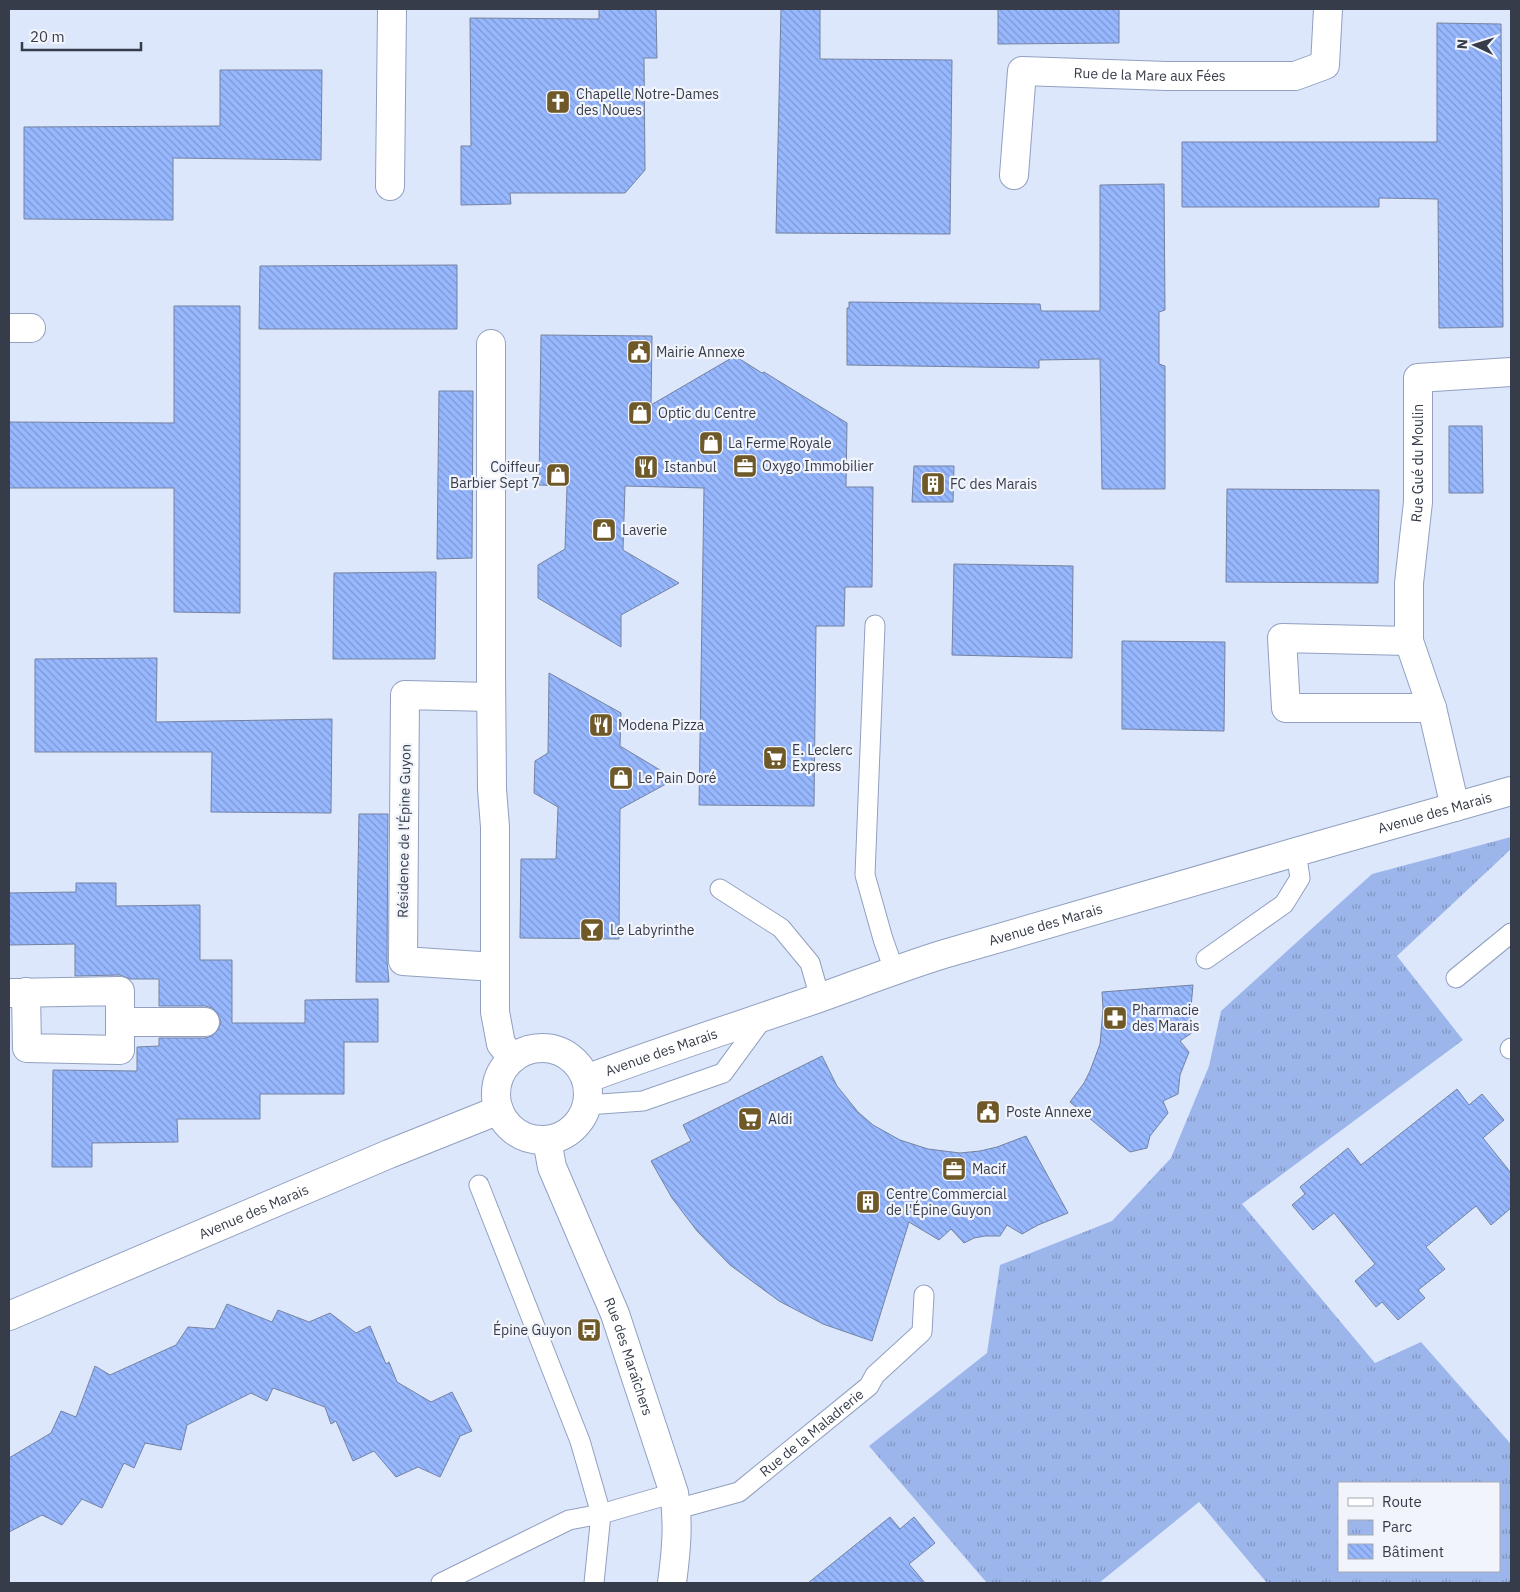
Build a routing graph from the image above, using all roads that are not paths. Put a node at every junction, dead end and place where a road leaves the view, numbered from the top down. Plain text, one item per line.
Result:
1 (392, 9) edge
2 (1328, 9) edge
3 (1014, 176) dead end
4 (390, 186) dead end
5 (491, 344) dead end
6 (1511, 372) edge
7 (875, 625) dead end
8 (1409, 641) junction
9 (491, 697) junction
10 (1432, 708) junction
11 (1511, 791) edge
12 (1455, 807) junction
13 (1296, 852) junction
14 (720, 888) dead end
15 (1511, 933) edge
16 (1206, 959) dead end
17 (495, 967) junction
18 (894, 970) junction
19 (1456, 978) dead end
20 (17, 993) edge
21 (820, 998) junction
22 (764, 1017) junction
23 (120, 1022) junction
24 (205, 1022) dead end
25 (513, 1058) junction
26 (587, 1092) junction
27 (499, 1110) junction
28 (547, 1140) junction
29 (479, 1185) dead end
30 (924, 1295) dead end
31 (9, 1316) edge
32 (676, 1501) junction
33 (601, 1514) junction
34 (441, 1583) edge
35 (594, 1583) edge
36 (672, 1583) edge

1 - 4 street
2 - 3 street, Rue de la Mare aux Fées
5 - 9 street
6 - 8 street, Rue Gué du Moulin
7 - 18 lane
8 - 10 street, Rue Gué du Moulin
8 - 10 street
9 - 17 street
9 - 17 street, Résidence de l'Épine Guyon
10 - 12 street, Rue Gué du Moulin
11 - 12 street, Avenue des Marais
12 - 13 street, Avenue des Marais
13 - 16 lane
13 - 18 street, Avenue des Marais
14 - 21 lane
15 - 19 lane
17 - 25 street
18 - 21 street, Avenue des Marais
20 - 23 street
20 - 23 street
21 - 22 street, Avenue des Marais
22 - 26 street, Avenue des Marais
22 - 26 lane
23 - 24 street
25 - 26 street, Avenue des Marais
25 - 27 street
26 - 28 street
27 - 28 street
27 - 31 street, Avenue des Marais
28 - 32 street, Rue des Maraîchers
29 - 33 lane
30 - 32 lane, Rue de la Maladrerie
32 - 33 lane, Rue de la Maladrerie
32 - 36 street, Rue des Maraîchers
33 - 34 lane, Rue de la Maladrerie
33 - 35 lane

